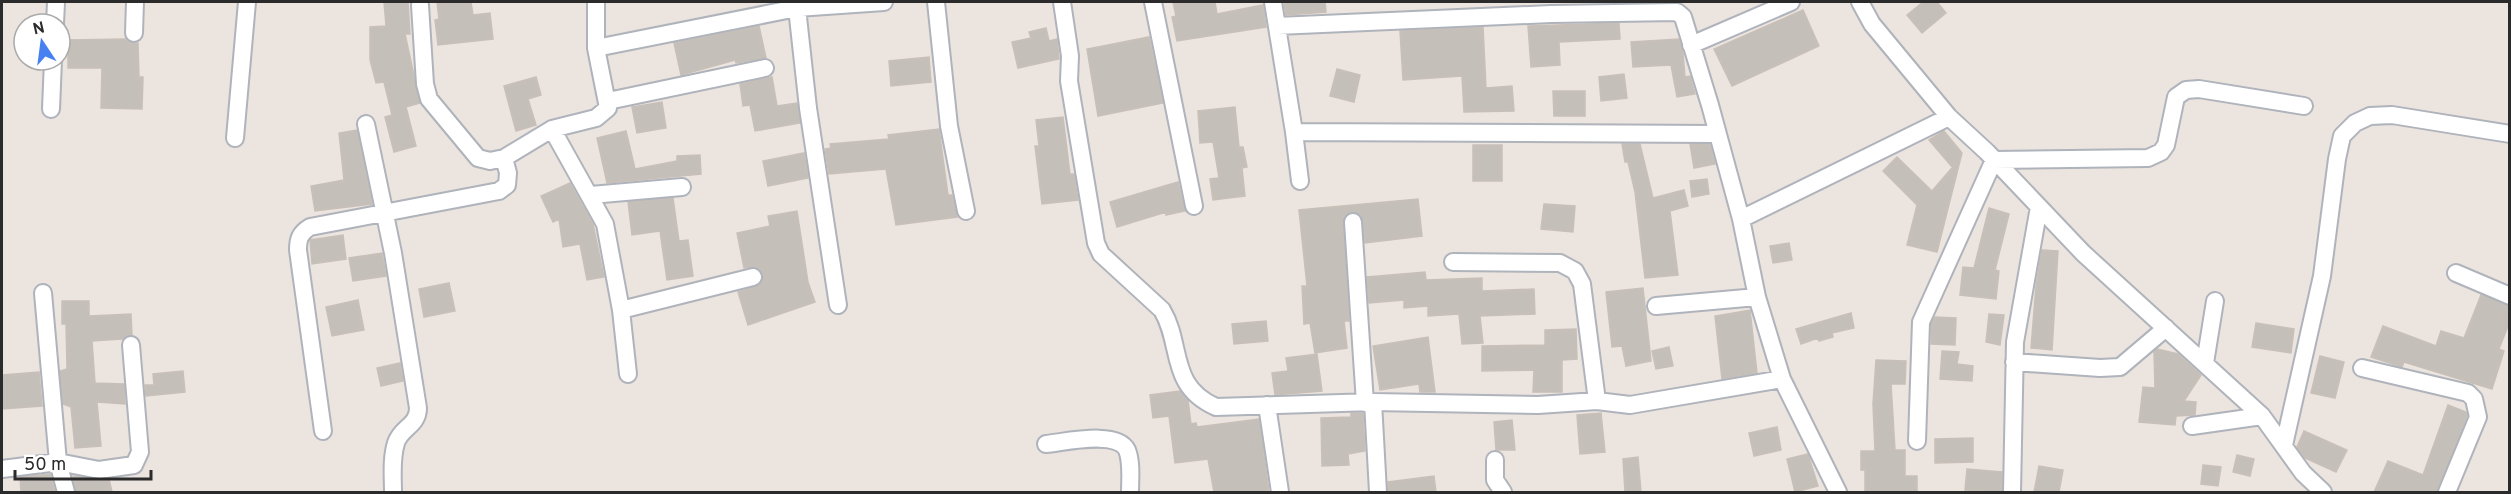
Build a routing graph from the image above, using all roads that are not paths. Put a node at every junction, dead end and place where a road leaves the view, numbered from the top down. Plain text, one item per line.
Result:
1 (135, 2) edge
2 (247, 2) edge
3 (596, 2) edge
4 (884, 2) edge
5 (936, 2) edge
6 (1062, 2) edge
7 (1153, 2) edge
8 (1273, 2) edge
9 (1791, 2) edge
10 (1860, 2) edge
11 (420, 5) dead end
12 (797, 8) junction
13 (1504, 8) edge
14 (1277, 26) junction
15 (134, 33) dead end
16 (1691, 45) junction
17 (596, 48) junction
18 (765, 68) dead end
19 (53, 72) edge
20 (608, 101) junction
21 (2304, 106) dead end
22 (51, 110) dead end
23 (1949, 117) junction
24 (366, 124) dead end
25 (552, 129) junction
26 (1294, 132) junction
27 (1718, 134) junction
28 (2510, 134) edge
29 (236, 138) dead end
30 (504, 158) junction
31 (1994, 160) junction
32 (1300, 181) dead end
33 (682, 187) dead end
34 (591, 195) junction
35 (1194, 206) dead end
36 (2039, 207) junction
37 (966, 211) dead end
38 (385, 212) junction
39 (1741, 219) junction
40 (1353, 222) dead end
41 (1453, 262) dead end
42 (2456, 273) dead end
43 (753, 277) dead end
44 (43, 293) dead end
45 (2510, 296) edge
46 (1757, 297) junction
47 (2215, 301) dead end
48 (838, 305) dead end
49 (1656, 306) dead end
50 (621, 310) junction
51 (2166, 328) junction
52 (131, 345) dead end
53 (2014, 362) junction
54 (2205, 363) junction
55 (2362, 368) dead end
56 (628, 374) dead end
57 (1782, 379) junction
58 (1597, 401) junction
59 (1369, 403) junction
60 (1268, 405) junction
61 (2262, 416) junction
62 (2192, 426) dead end
63 (323, 431) dead end
64 (1917, 441) dead end
65 (1046, 444) dead end
66 (2283, 445) junction
67 (1495, 460) dead end
68 (58, 462) junction
69 (2, 469) edge
70 (66, 492) edge
71 (393, 492) edge
72 (1130, 492) edge
73 (1280, 492) edge
74 (1378, 492) edge
75 (1503, 492) edge
76 (1838, 492) edge
77 (2012, 492) edge
78 (2323, 492) edge
79 (2447, 492) edge

1 - 15 street
2 - 29 street
3 - 17 street
4 - 12 street
5 - 37 street
6 - 60 street
7 - 35 street
8 - 14 street
9 - 16 street
10 - 23 street
11 - 30 street
12 - 17 street
12 - 48 street
13 - 14 street
13 - 16 street
14 - 26 street
16 - 27 street
17 - 20 street
18 - 20 street
19 - 22 street
20 - 25 street
21 - 31 street
23 - 31 street
23 - 39 street
24 - 38 street
25 - 30 street
25 - 34 street
26 - 27 street
26 - 32 street
27 - 39 street
28 - 66 street
30 - 38 street
31 - 36 street
31 - 64 street
33 - 34 street
34 - 50 street
36 - 51 street
36 - 53 street
38 - 63 street
38 - 71 street
39 - 46 street
40 - 59 street
41 - 58 street
42 - 45 street
43 - 50 street
44 - 68 street
46 - 49 street
46 - 57 street
47 - 54 street
50 - 56 street
51 - 53 street
51 - 54 street
52 - 68 street
53 - 77 street
54 - 61 street
55 - 79 street
57 - 58 street
57 - 76 street
58 - 59 street
59 - 60 street
59 - 74 street
60 - 73 street
61 - 62 street
61 - 66 street
65 - 72 street
66 - 78 street
67 - 75 street
68 - 69 street
68 - 70 street

